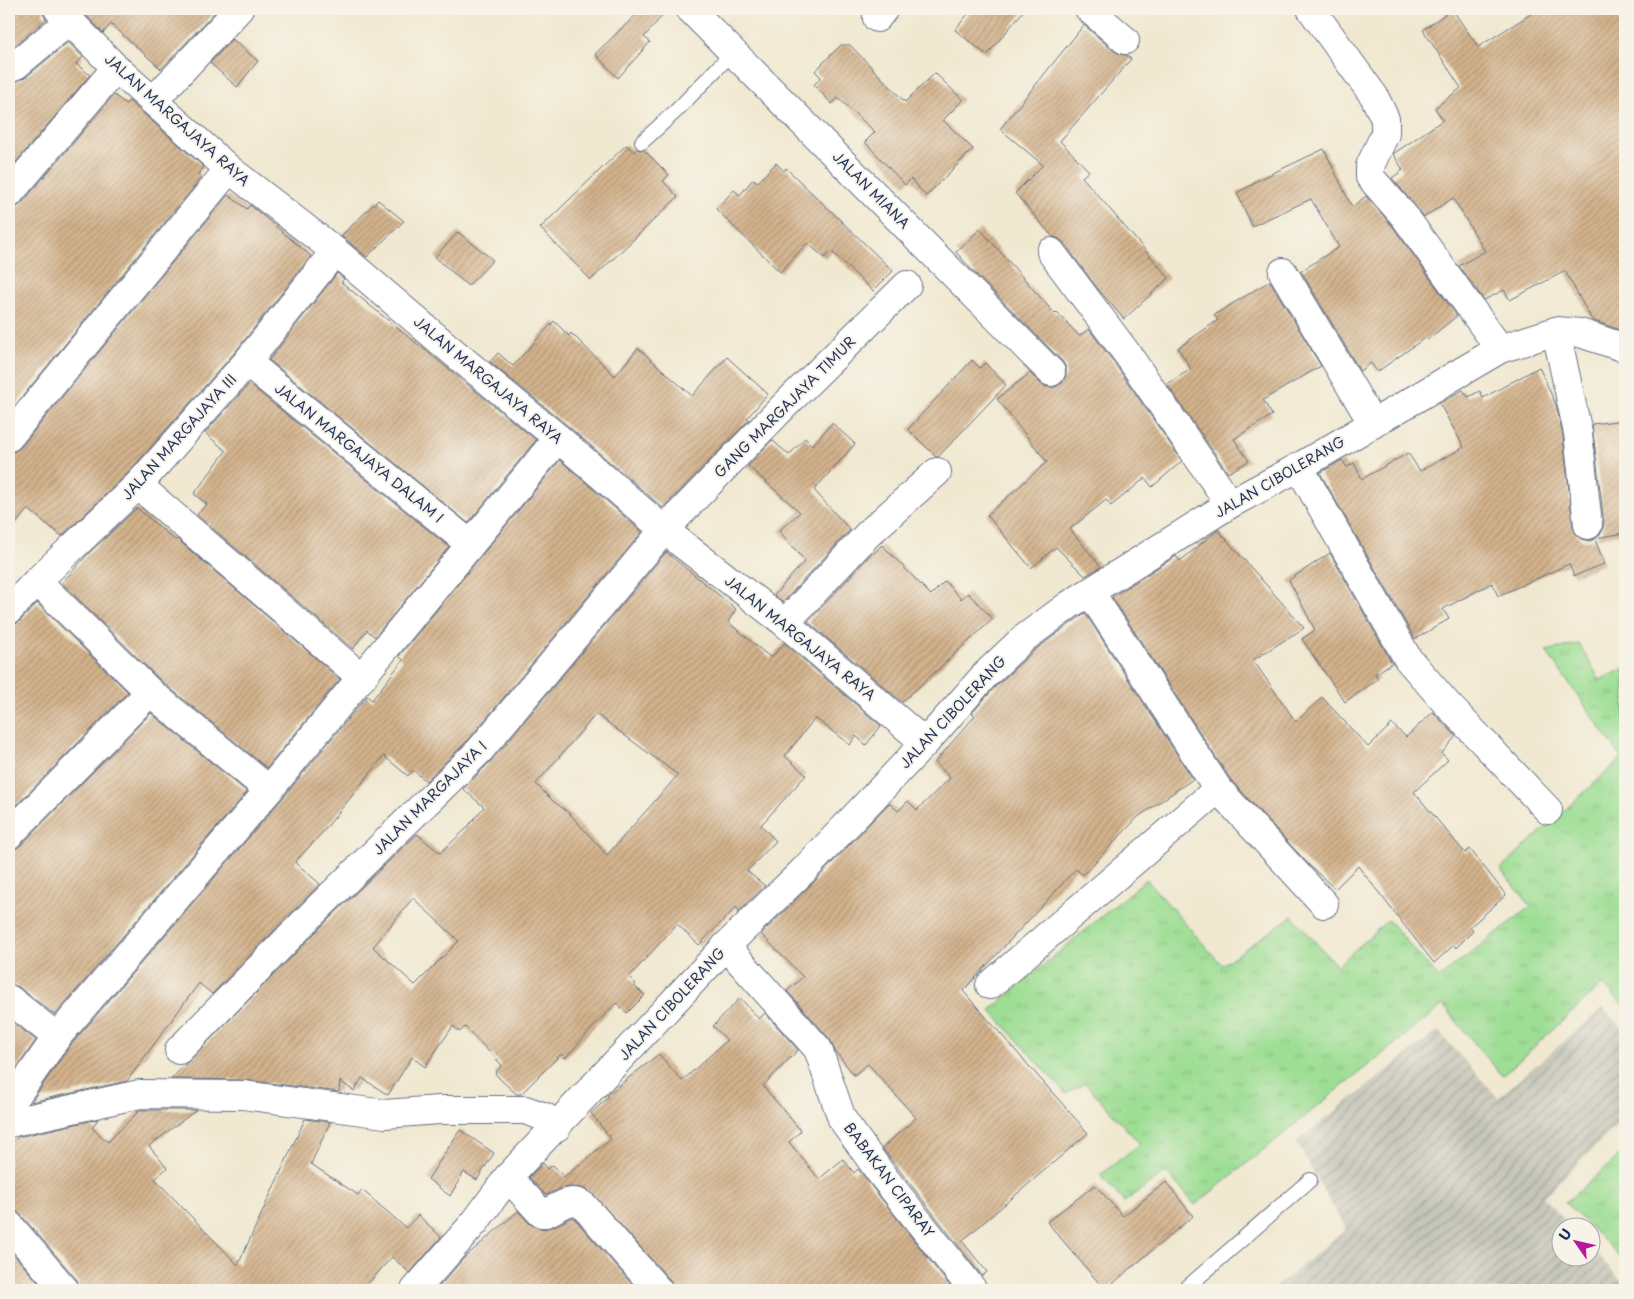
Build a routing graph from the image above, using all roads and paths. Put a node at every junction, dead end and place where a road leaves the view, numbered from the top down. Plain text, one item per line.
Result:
1 (239, 9) edge
2 (690, 9) edge
3 (1089, 9) edge
4 (1311, 9) edge
5 (64, 15) edge
6 (1125, 40) dead end
7 (734, 52) junction
8 (9, 68) edge
9 (116, 68) junction
10 (152, 101) junction
11 (642, 142) dead end
12 (229, 169) junction
13 (9, 194) edge
14 (334, 251) junction
15 (1050, 252) dead end
16 (1283, 272) dead end
17 (907, 285) dead end
18 (1556, 332) junction
19 (1625, 348) edge
20 (1500, 349) junction
21 (247, 362) junction
22 (1052, 372) dead end
23 (1373, 424) junction
24 (9, 437) edge
25 (558, 438) junction
26 (1299, 467) junction
27 (937, 472) dead end
28 (138, 485) junction
29 (1230, 504) junction
30 (1588, 525) dead end
31 (664, 530) junction
32 (470, 544) junction
33 (37, 581) junction
34 (1090, 592) junction
35 (9, 610) edge
36 (785, 623) junction
37 (362, 678) junction
38 (150, 692) junction
39 (925, 743) junction
40 (1218, 789) junction
41 (269, 790) junction
42 (1548, 810) dead end
43 (9, 835) edge
44 (1324, 904) dead end
45 (726, 946) junction
46 (990, 985) dead end
47 (9, 998) edge
48 (57, 1037) junction
49 (179, 1050) dead end
50 (9, 1106) edge
51 (9, 1123) edge
52 (557, 1127) junction
53 (508, 1177) junction
54 (1310, 1180) dead end
55 (9, 1225) edge
56 (65, 1290) edge
57 (415, 1290) edge
58 (658, 1290) edge
59 (973, 1290) edge
60 (1184, 1290) edge

1 - 10 street
2 - 7 street, JALAN MIANA
3 - 6 street
4 - 20 street
5 - 8 street
5 - 9 street, JALAN MARGAJAYA RAYA
7 - 11 lane
7 - 22 street, JALAN MIANA
9 - 10 street, JALAN MARGAJAYA RAYA
9 - 13 street
10 - 12 street, JALAN MARGAJAYA RAYA
12 - 14 street, JALAN MARGAJAYA RAYA
12 - 24 street
14 - 21 street, JALAN MARGAJAYA III
14 - 25 street, JALAN MARGAJAYA RAYA
15 - 29 street
16 - 23 street
17 - 31 street, GANG MARGAJAYA TIMUR
18 - 19 street, JALAN CIBOLERANG
18 - 20 street, JALAN CIBOLERANG
18 - 30 street
20 - 23 street, JALAN CIBOLERANG
21 - 28 street, JALAN MARGAJAYA III
21 - 32 street, JALAN MARGAJAYA DALAM I
23 - 26 street, JALAN CIBOLERANG
25 - 31 street, JALAN MARGAJAYA RAYA
25 - 32 street
26 - 29 street, JALAN CIBOLERANG
26 - 42 street
27 - 36 street
28 - 33 street, JALAN MARGAJAYA III
28 - 37 street
29 - 34 street, JALAN CIBOLERANG
31 - 36 street, JALAN MARGAJAYA RAYA
31 - 49 street, JALAN MARGAJAYA I
32 - 37 street
33 - 35 street, JALAN MARGAJAYA III
33 - 38 street
34 - 39 street, JALAN CIBOLERANG
34 - 40 street
36 - 39 street, JALAN MARGAJAYA RAYA
37 - 41 street
38 - 41 street
38 - 43 street
39 - 45 street, JALAN CIBOLERANG
40 - 44 street
40 - 46 street
41 - 48 street
45 - 52 street, JALAN CIBOLERANG
45 - 59 street, BABAKAN CIPARAY
47 - 48 street
48 - 50 street
51 - 52 street
52 - 53 street, JALAN CIBOLERANG
53 - 57 street, JALAN CIBOLERANG
53 - 58 street
54 - 60 lane
55 - 56 street

